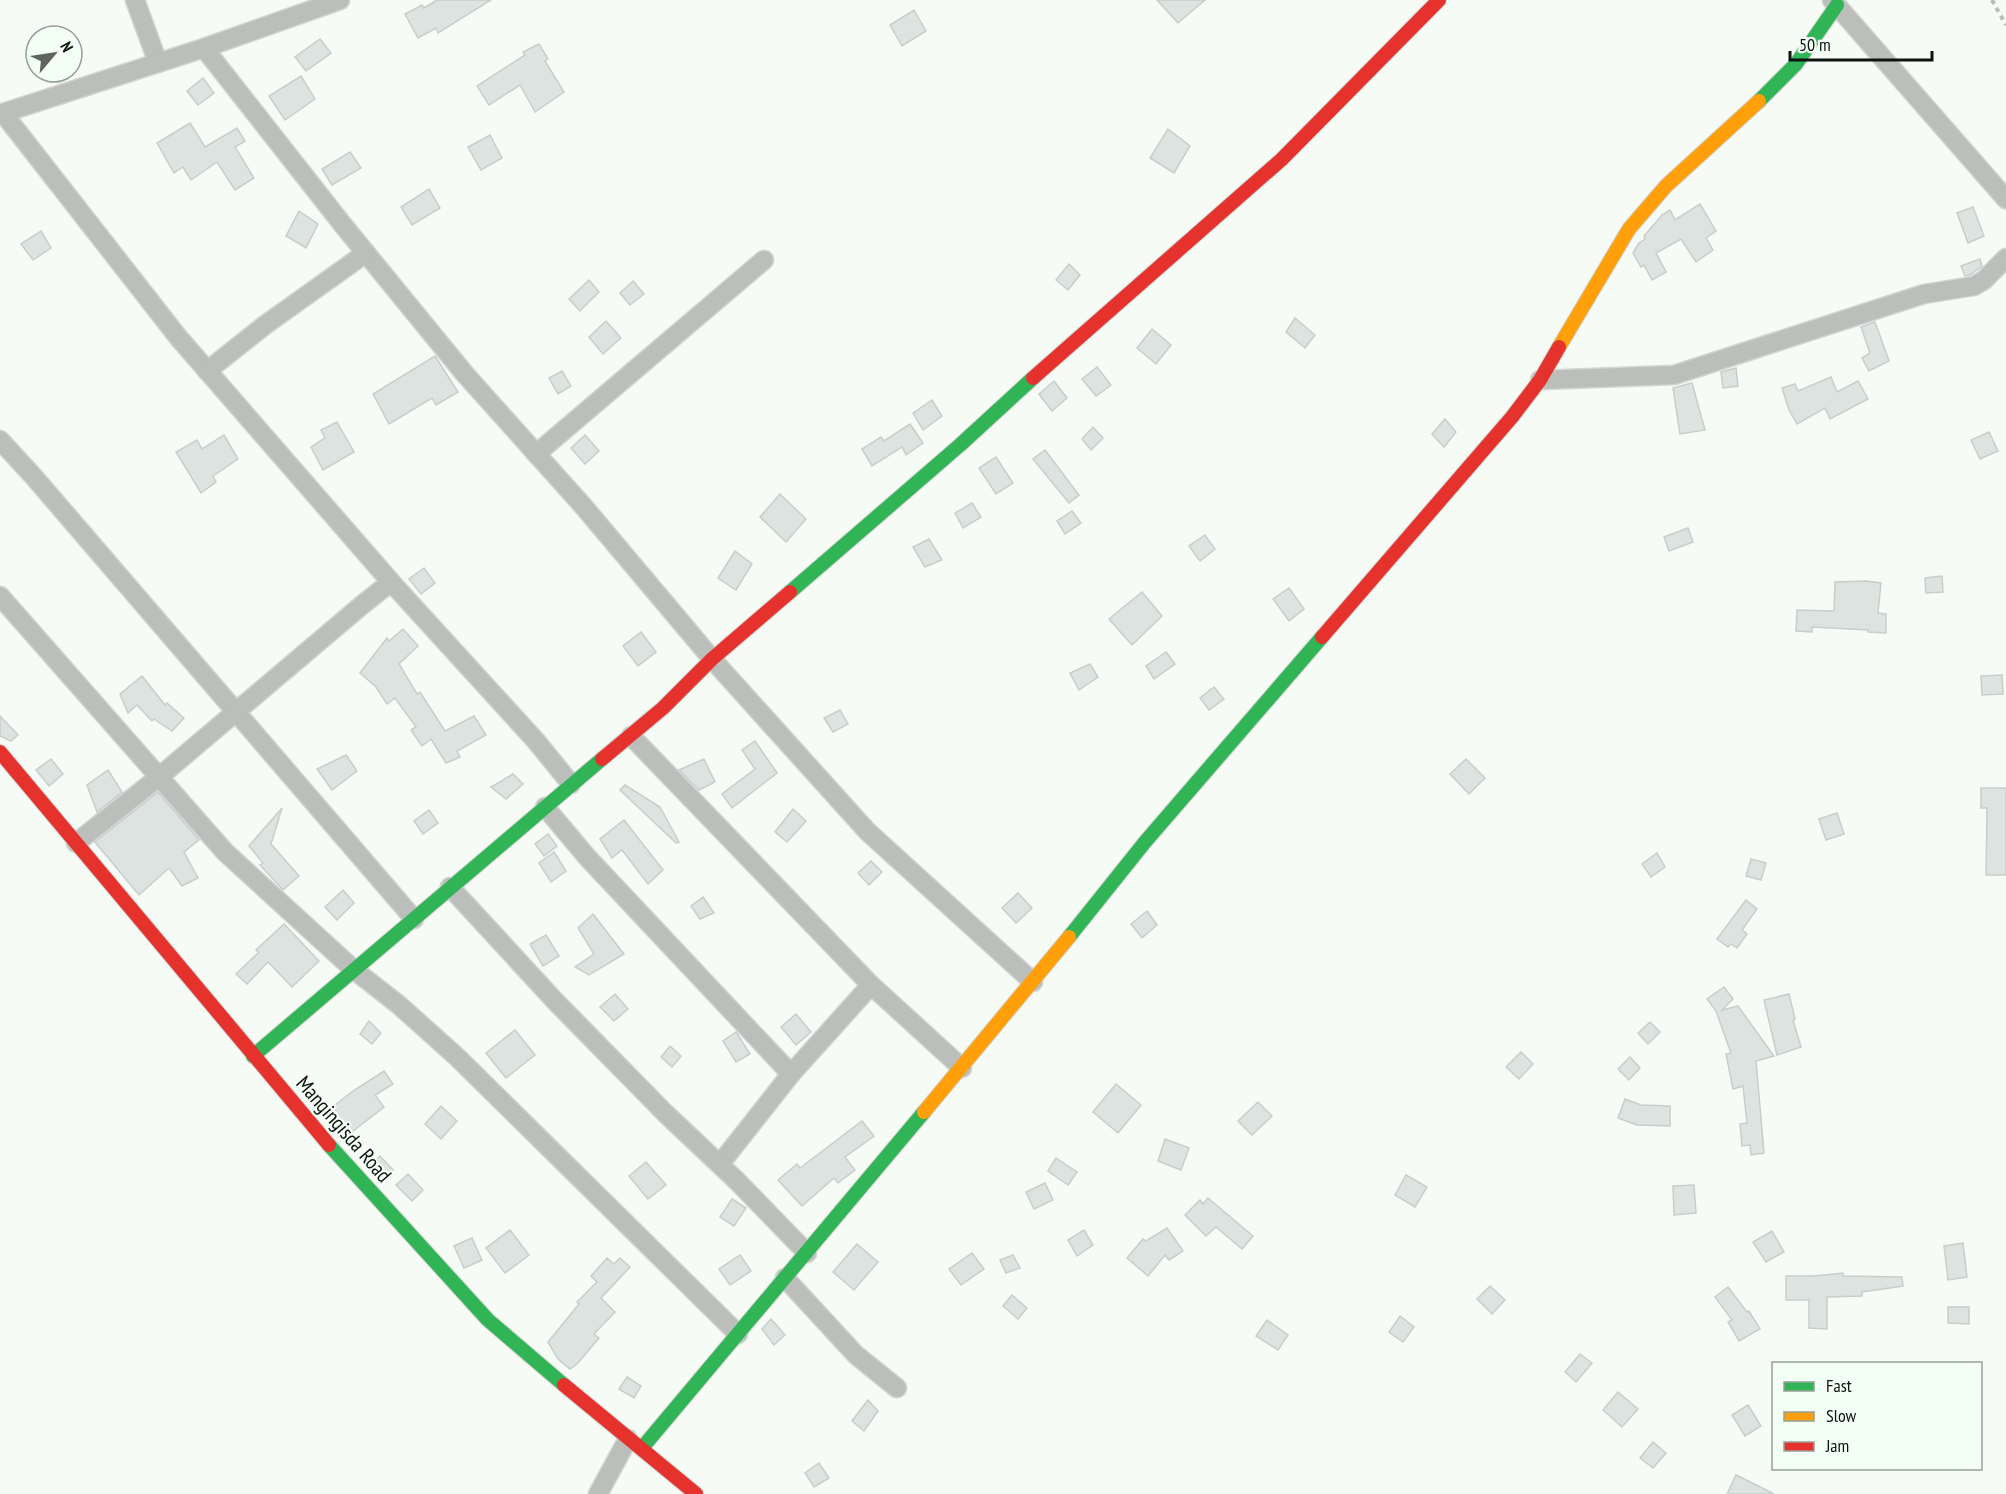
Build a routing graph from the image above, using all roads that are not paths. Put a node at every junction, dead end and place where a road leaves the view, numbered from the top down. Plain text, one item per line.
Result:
1 (135, 0) edge
2 (340, 0) edge
3 (1439, 0) edge
4 (1834, 3) edge
5 (204, 48) junction
6 (158, 63) junction
7 (1, 114) edge
8 (2006, 199) edge
9 (366, 253) junction
10 (2006, 258) edge
11 (764, 260) dead end
12 (207, 371) junction
13 (1540, 380) junction
14 (0, 441) edge
15 (536, 454) junction
16 (391, 582) junction
17 (0, 596) edge
18 (712, 659) junction
19 (236, 713) junction
20 (631, 736) junction
21 (0, 752) edge
22 (159, 777) junction
23 (571, 784) junction
24 (545, 807) junction
25 (76, 843) junction
26 (450, 887) junction
27 (414, 919) junction
28 (353, 969) junction
29 (1034, 982) junction
30 (871, 986) junction
31 (253, 1056) junction
32 (962, 1068) junction
33 (791, 1074) junction
34 (720, 1164) junction
35 (807, 1253) junction
36 (785, 1278) junction
37 (738, 1334) junction
38 (897, 1388) dead end
39 (635, 1443) junction
40 (598, 1494) edge
41 (696, 1494) edge

1 - 6 street
2 - 5 street
3 - 18 street
4 - 8 street
4 - 13 street
5 - 6 street
5 - 9 street
6 - 7 street
7 - 12 street
9 - 12 street
9 - 15 street
10 - 13 street
11 - 15 street
12 - 16 street
13 - 29 street
14 - 19 street
15 - 18 street
16 - 19 street
16 - 23 street
17 - 22 street
18 - 20 street
18 - 29 street
19 - 22 street
19 - 27 street
20 - 23 street
20 - 30 street
21 - 25 street, Mangingisda Road
22 - 25 street
22 - 28 street
23 - 24 street
24 - 26 street
24 - 33 street
25 - 31 street, Mangingisda Road
26 - 27 street
26 - 34 street
27 - 28 street
28 - 31 street
28 - 37 street
29 - 32 street
30 - 32 street
30 - 33 street
31 - 39 street, Mangingisda Road
32 - 35 street
33 - 34 street
34 - 35 street
35 - 36 street
36 - 37 street
36 - 38 street
37 - 39 street
39 - 40 street
39 - 41 street, Mangingisda Road

